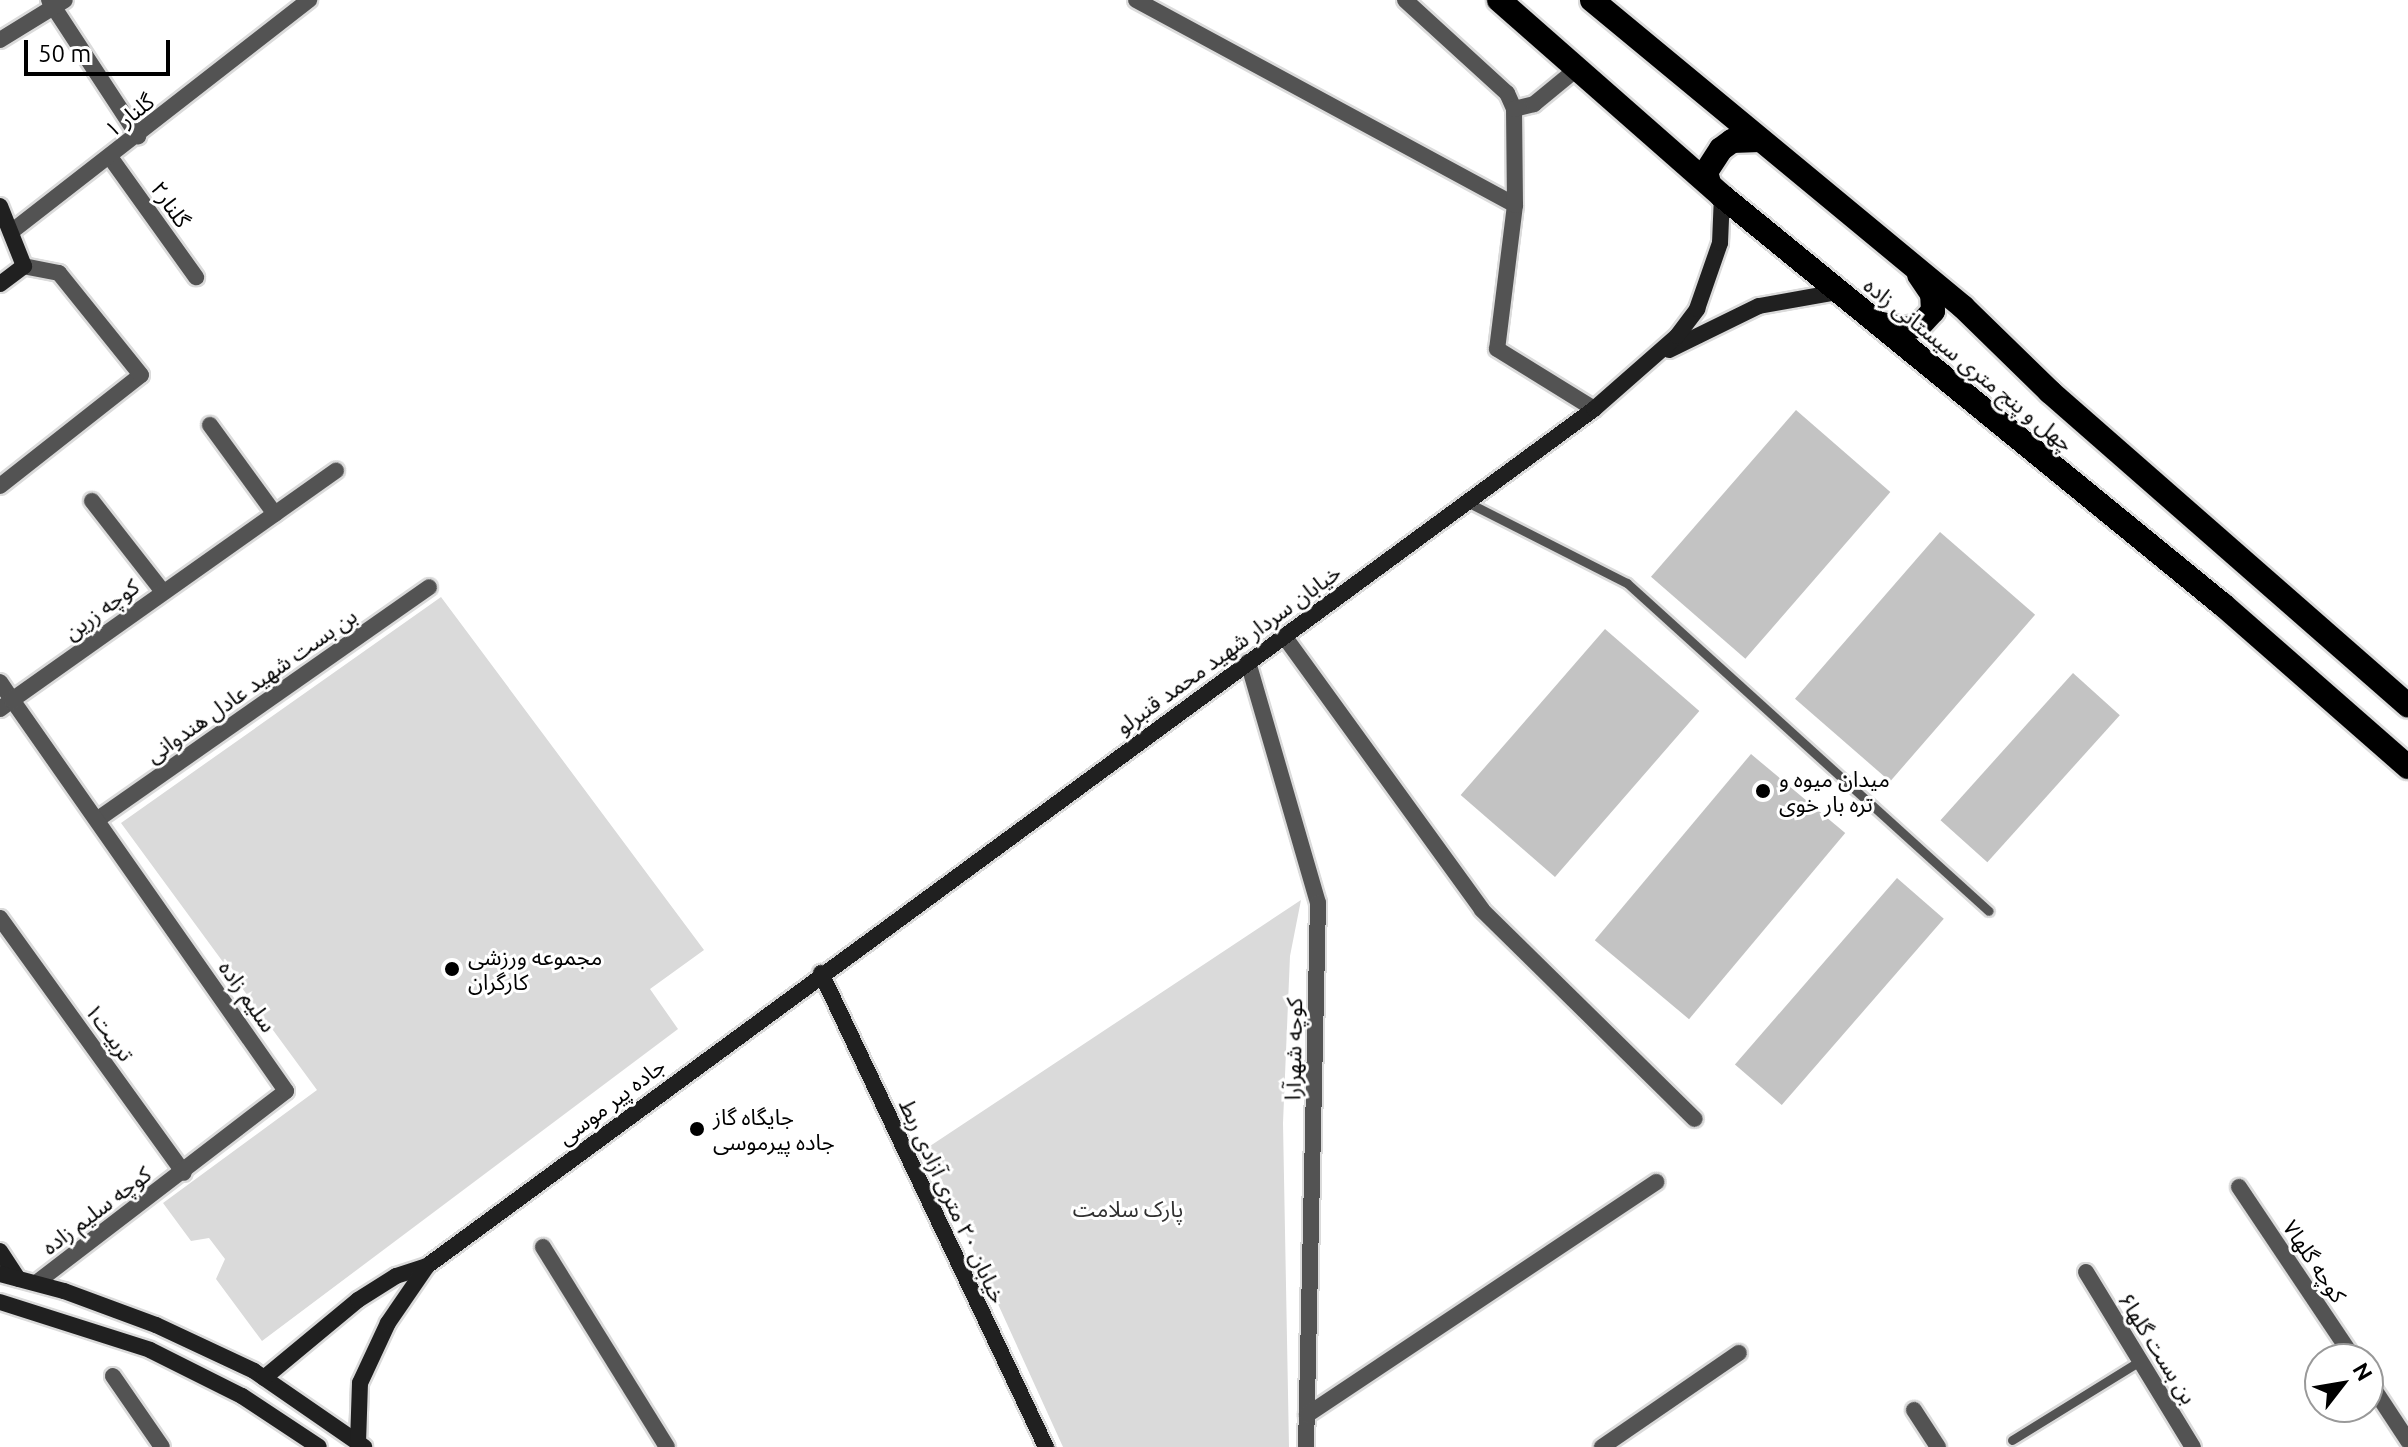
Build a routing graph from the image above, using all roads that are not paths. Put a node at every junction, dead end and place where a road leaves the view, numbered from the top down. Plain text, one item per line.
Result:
1 (309, 0) edge
2 (1136, 0) edge
3 (1405, 0) edge
4 (1499, 0) edge
5 (1592, 0) edge
6 (55, 3) edge
7 (0, 40) edge
8 (1579, 67) junction
9 (1514, 109) junction
10 (138, 136) junction
11 (1760, 140) junction
12 (110, 157) junction
13 (1715, 190) junction
14 (1515, 205) junction
15 (0, 206) edge
16 (11, 232) junction
17 (1910, 264) junction
18 (24, 266) junction
19 (196, 277) dead end
20 (0, 284) edge
21 (1837, 292) junction
22 (1872, 319) junction
23 (1656, 355) junction
24 (1594, 409) junction
25 (210, 425) dead end
26 (336, 471) dead end
27 (0, 486) edge
28 (92, 501) dead end
29 (1467, 502) junction
30 (275, 514) junction
31 (429, 587) dead end
32 (163, 592) junction
33 (1284, 636) junction
34 (1248, 662) junction
35 (0, 682) edge
36 (6, 704) edge
37 (2408, 705) edge
38 (2408, 767) edge
39 (98, 819) junction
40 (1989, 911) dead end
41 (0, 918) edge
42 (821, 973) junction
43 (1695, 1119) dead end
44 (184, 1173) junction
45 (1657, 1182) dead end
46 (2239, 1187) dead end
47 (543, 1247) dead end
48 (0, 1251) edge
49 (427, 1266) junction
50 (2086, 1272) dead end
51 (0, 1274) edge
52 (18, 1279) junction
53 (36, 1283) junction
54 (0, 1302) edge
55 (2343, 1343) edge
56 (1739, 1353) dead end
57 (2140, 1361) junction
58 (113, 1376) dead end
59 (264, 1378) junction
60 (2384, 1404) edge
61 (1914, 1410) dead end
62 (1307, 1415) junction
63 (2012, 1440) dead end
64 (2408, 1441) edge
65 (308, 1444) edge
66 (361, 1445) edge
67 (162, 1447) edge
68 (667, 1447) edge
69 (1046, 1447) edge
70 (1306, 1447) edge
71 (1602, 1447) edge
72 (1938, 1447) edge
73 (2193, 1447) edge

1 - 10 street, ۱ گلنار
2 - 14 street
3 - 9 street
4 - 8 highway, چهل و پنج متری سیستانی زاده
5 - 11 highway, چهل و پنج متری سیستانی زاده
6 - 7 street
6 - 10 street
8 - 9 street
8 - 13 highway, چهل و پنج متری سیستانی زاده
9 - 14 street
10 - 12 street, ۱ گلنار
11 - 13 highway
11 - 17 highway, چهل و پنج متری سیستانی زاده
12 - 16 street, ۱ گلنار
12 - 19 street, گلنار۲
13 - 21 highway, چهل و پنج متری سیستانی زاده
13 - 23 main road
14 - 24 street
15 - 16 main road
16 - 18 main road
17 - 22 highway
17 - 37 highway, چهل و پنج متری سیستانی زاده
18 - 20 main road
18 - 27 street
21 - 22 highway, چهل و پنج متری سیستانی زاده
21 - 23 main road
22 - 38 highway, چهل و پنج متری سیستانی زاده
23 - 24 main road, خیابان سردار شهید محمد قنبرلو
24 - 29 main road, خیابان سردار شهید محمد قنبرلو
25 - 30 street
26 - 30 street, کوچه زرین
28 - 32 street
29 - 33 main road, خیابان سردار شهید محمد قنبرلو
29 - 40 lane
30 - 32 street, کوچه زرین
31 - 39 street, بن بست شهید عادل هندوانی
32 - 36 street, کوچه زرین
33 - 34 main road, خیابان سردار شهید محمد قنبرلو
33 - 43 street
34 - 42 main road, خیابان سردار شهید محمد قنبرلو
34 - 62 street, کوچه شهرآرا
35 - 36 street
36 - 39 street
39 - 44 street, سلیم زاده
41 - 44 street, تربیت۱
42 - 49 main road, جاده پیر موسی
42 - 69 main road, خیابان ۲۰ متری آزادی ربط
44 - 53 street, کوچه سلیم زاده
45 - 62 street
46 - 55 street, کوچه گلها۷
47 - 68 street
48 - 52 main road
49 - 59 main road
49 - 66 main road
50 - 57 street, بن بست گلها۶
51 - 52 main road
52 - 53 main road
53 - 59 main road
54 - 65 main road
56 - 71 street
57 - 63 lane
57 - 73 street, بن بست گلها۶
58 - 67 street
59 - 66 main road
60 - 64 street
61 - 72 street
62 - 70 street, کوچه شهرآرا

